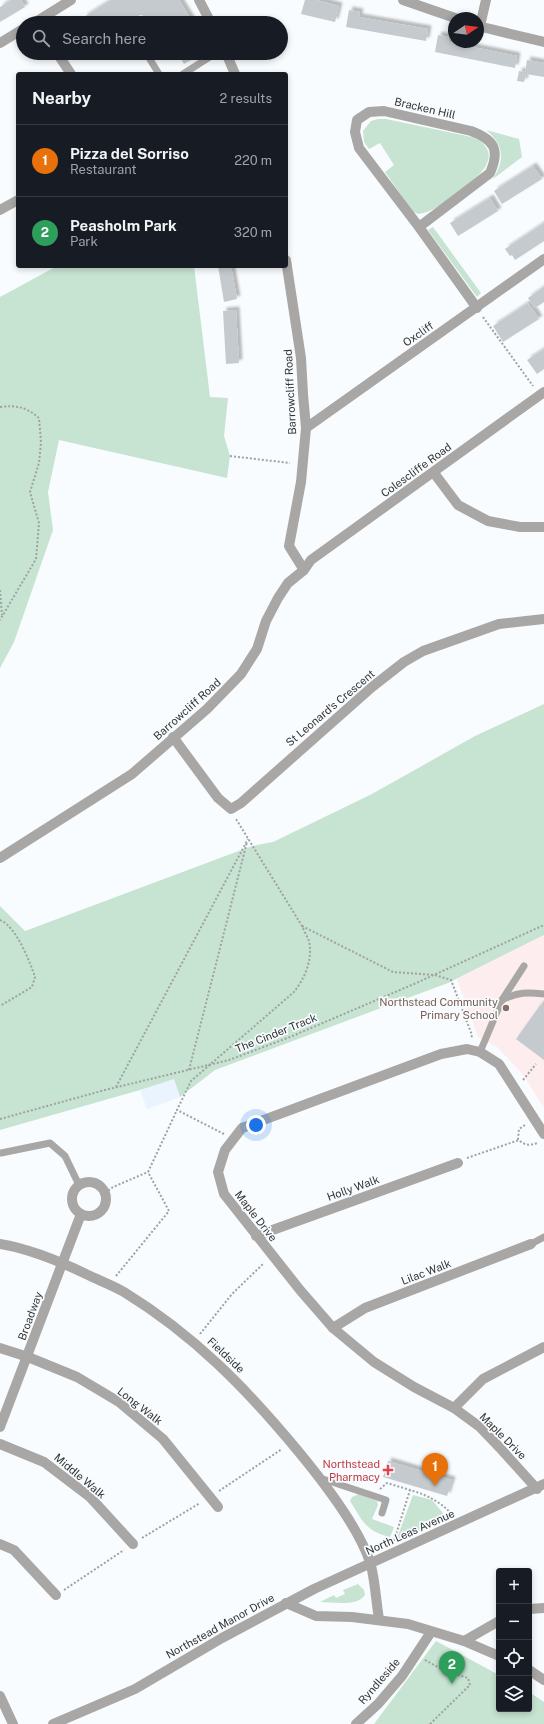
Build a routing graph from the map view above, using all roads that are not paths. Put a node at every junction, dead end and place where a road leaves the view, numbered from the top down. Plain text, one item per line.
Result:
1 (71, 0) edge
2 (199, 0) edge
3 (403, 0) edge
4 (486, 0) edge
5 (483, 12) edge
6 (46, 16) edge
7 (207, 16) edge
8 (448, 16) edge
9 (484, 27) edge
10 (16, 33) edge
11 (544, 42) edge
12 (0, 43) edge
13 (62, 60) edge
14 (150, 60) edge
15 (205, 60) edge
16 (229, 60) edge
17 (71, 72) edge
18 (158, 72) edge
19 (186, 72) edge
20 (234, 72) edge
21 (16, 201) edge
22 (0, 210) edge
23 (418, 227) junction
24 (544, 259) edge
25 (287, 268) edge
26 (477, 308) junction
27 (542, 393) edge
28 (306, 428) junction
29 (434, 473) junction
30 (544, 526) edge
31 (304, 570) junction
32 (544, 619) edge
33 (173, 737) junction
34 (0, 858) edge
35 (524, 966) dead end
36 (544, 994) edge
37 (502, 1000) junction
38 (480, 1052) junction
39 (541, 1138) edge
40 (1, 1153) edge
41 (458, 1162) road end
42 (79, 1185) junction
43 (81, 1214) junction
44 (256, 1236) junction
45 (544, 1237) edge
46 (0, 1244) edge
47 (531, 1244) joint
48 (63, 1263) junction
49 (333, 1328) junction
50 (544, 1346) edge
51 (0, 1348) edge
52 (28, 1357) junction
53 (454, 1408) junction
54 (0, 1427) edge
55 (0, 1444) edge
56 (320, 1478) junction
57 (540, 1486) edge
58 (218, 1507) dead end
59 (382, 1514) dead end
60 (0, 1544) edge
61 (133, 1544) road end
62 (370, 1562) junction
63 (56, 1595) road end
64 (286, 1603) junction
65 (544, 1608) edge
66 (532, 1609) edge
67 (379, 1619) junction
68 (496, 1623) edge
69 (431, 1632) junction
70 (464, 1641) junction
71 (496, 1655) edge
72 (532, 1672) edge
73 (544, 1680) edge
74 (0, 1696) edge
75 (13, 1724) edge
76 (53, 1724) edge
77 (356, 1724) edge

1 - 6 street
2 - 7 street
3 - 8 street
4 - 5 street
9 - 11 street
10 - 12 street
13 - 17 street
14 - 18 lane
15 - 19 lane
16 - 20 street
21 - 22 street
23 - 23 street, Bracken Hill
23 - 26 street, Bracken Hill
24 - 26 street, Oxcliff
25 - 28 street, Barrowcliff Road
26 - 28 street, Oxcliff
27 - 29 street, Colescliffe Road
28 - 31 street, Barrowcliff Road
29 - 30 street
29 - 31 street, Colescliffe Road
31 - 33 street, Barrowcliff Road
32 - 33 street, St Leonard's Crescent
33 - 34 street, Barrowcliff Road
35 - 37 lane
36 - 37 lane
37 - 38 lane
38 - 39 street, Maple Drive
38 - 44 street, Maple Drive
40 - 42 lane
41 - 44 street, Holly Walk
42 - 43 street
42 - 43 street
43 - 48 street, Broadway
44 - 49 street, Maple Drive
45 - 47 lane
46 - 48 street, Fieldside
47 - 49 street, Lilac Walk
48 - 52 street, Broadway
48 - 56 street, Fieldside
49 - 53 street, Maple Drive
50 - 53 street
51 - 52 street, Long Walk
52 - 54 street, Broadway
52 - 58 street, Long Walk
53 - 57 street, Maple Drive
55 - 61 street, Middle Walk
56 - 59 lane
56 - 62 street, Fieldside
57 - 62 street, North Leas Avenue
60 - 63 street
62 - 64 street, North Leas Avenue
62 - 67 street, Fieldside
64 - 67 street, Northstead Manor Drive
64 - 76 street, Northstead Manor Drive
65 - 66 street
67 - 69 street, Northstead Manor Drive
68 - 70 street
69 - 70 street, Northstead Manor Drive
69 - 77 street, Ryndleside
70 - 71 street, Northstead Manor Drive
72 - 73 street
74 - 75 street

